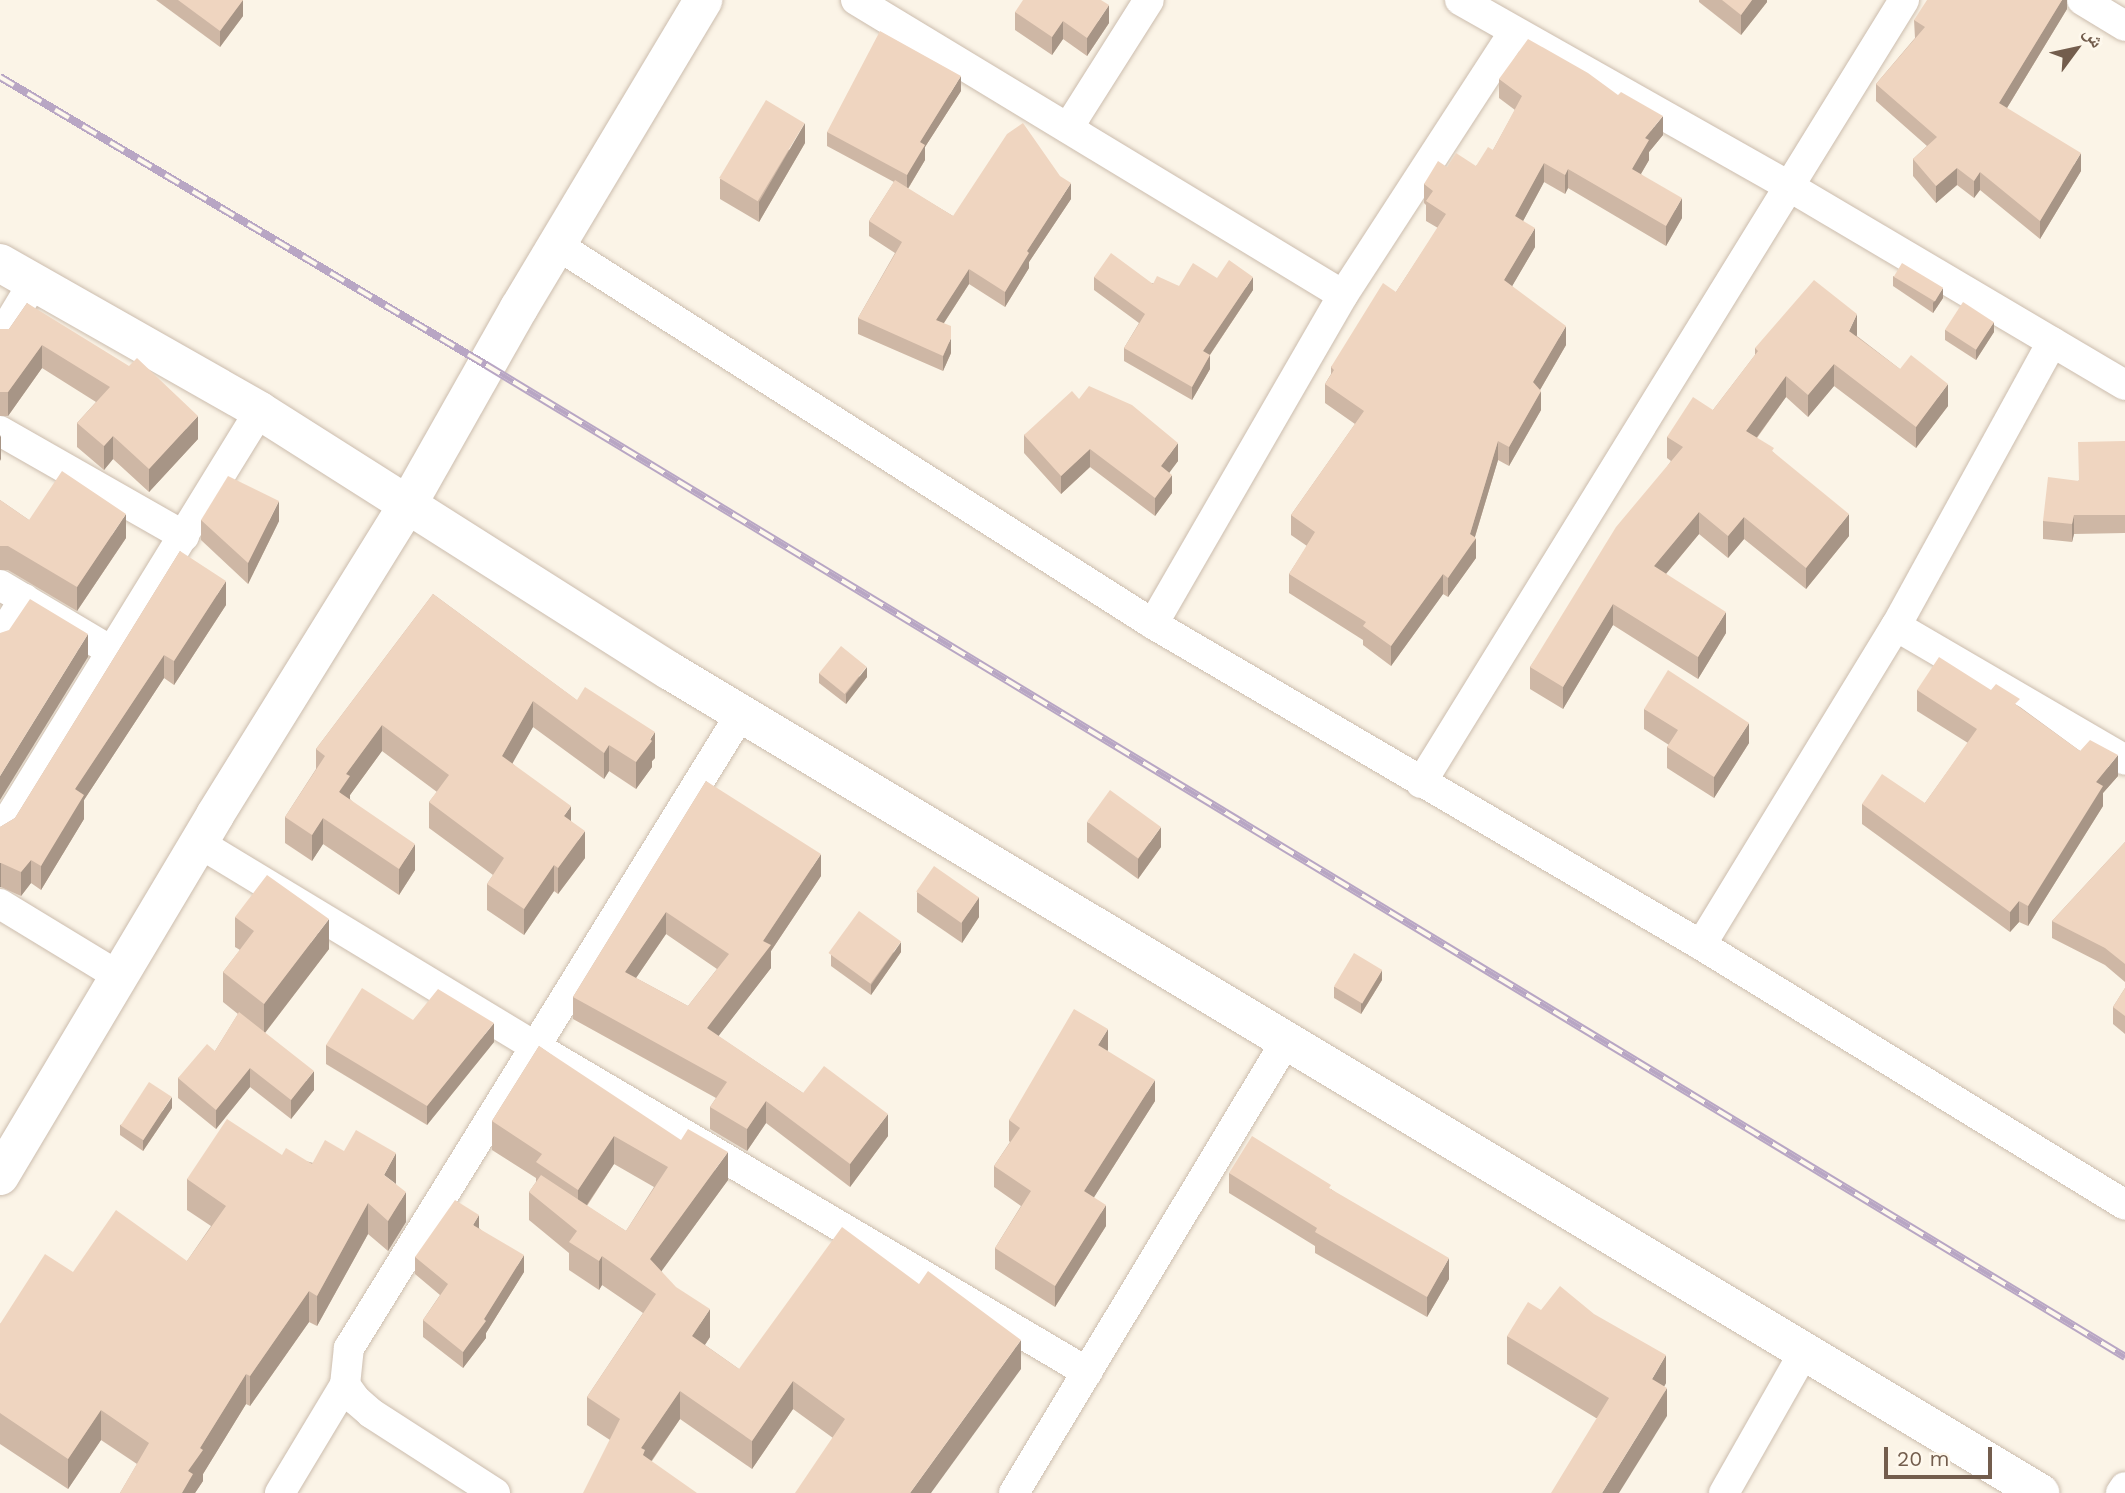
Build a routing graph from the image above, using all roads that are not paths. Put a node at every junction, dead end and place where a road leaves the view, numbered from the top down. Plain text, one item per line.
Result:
1 (703, 0) edge
2 (856, 0) edge
3 (1149, 0) edge
4 (1460, 0) edge
5 (1904, 0) edge
6 (2082, 0) edge
7 (2125, 26) edge
8 (1514, 32) junction
9 (1068, 128) junction
10 (1790, 187) junction
11 (556, 245) junction
12 (0, 263) edge
13 (33, 283) junction
14 (1343, 295) junction
15 (0, 338) edge
16 (2052, 342) junction
17 (2125, 386) edge
18 (260, 411) junction
19 (0, 431) edge
20 (408, 504) junction
21 (184, 536) junction
22 (12, 592) edge
23 (1153, 624) junction
24 (1896, 626) junction
25 (0, 639) edge
26 (113, 652) junction
27 (742, 712) junction
28 (2125, 761) edge
29 (1421, 783) junction
30 (0, 833) edge
31 (199, 843) junction
32 (0, 904) edge
33 (1701, 945) junction
34 (120, 977) junction
35 (1286, 1041) junction
36 (536, 1047) junction
37 (0, 1175) edge
38 (2125, 1205) edge
39 (1804, 1352) junction
40 (1087, 1372) junction
41 (345, 1385) junction
42 (2125, 1487) edge
43 (280, 1493) edge
44 (495, 1493) edge
45 (1014, 1493) edge
46 (1724, 1493) edge
47 (2040, 1493) edge
48 (2121, 1493) edge

1 - 11 street
2 - 9 street
3 - 9 street
4 - 8 street
5 - 10 street
6 - 7 street
8 - 10 street
8 - 14 street
9 - 14 street
10 - 16 street
10 - 29 street
11 - 20 street
11 - 23 street
12 - 13 street
13 - 15 street
13 - 18 street
14 - 23 street
16 - 17 street
16 - 24 street
18 - 20 street
18 - 21 street
19 - 21 street
20 - 27 street
20 - 31 street
21 - 26 street
22 - 25 street
22 - 26 street
23 - 29 street
24 - 28 street
24 - 33 street
26 - 30 street
27 - 35 street
27 - 36 street
29 - 33 street
31 - 34 street
31 - 36 street
32 - 34 street
33 - 38 street
34 - 37 street
35 - 39 street
35 - 40 street
36 - 40 street
36 - 41 street
39 - 46 street
39 - 47 street
40 - 45 street
41 - 43 street
41 - 44 street
42 - 48 street

